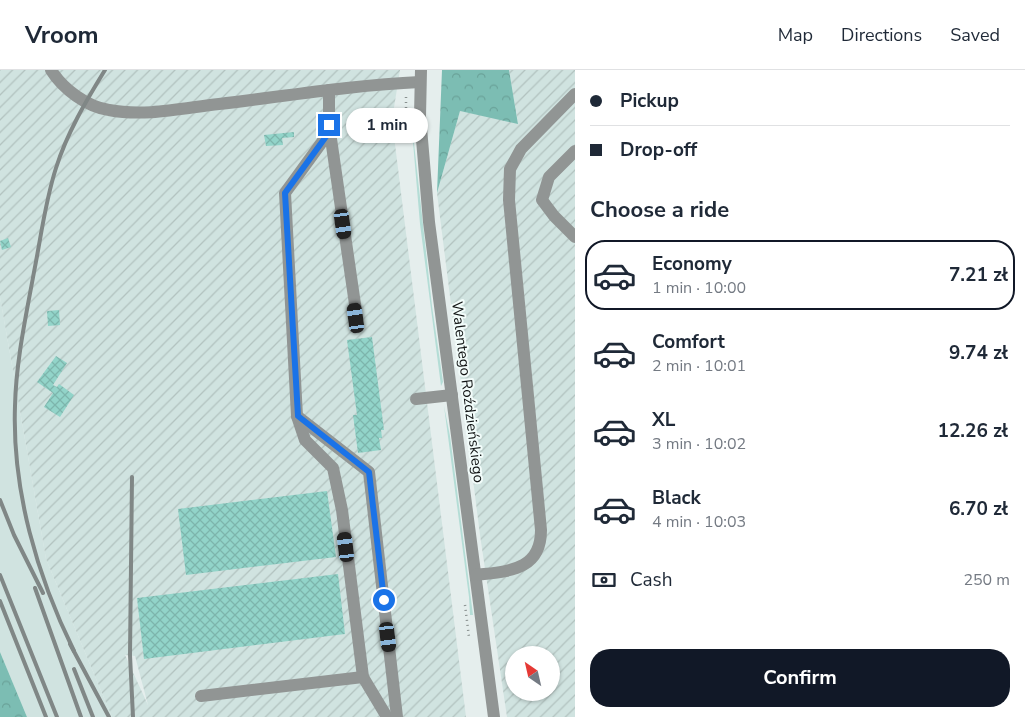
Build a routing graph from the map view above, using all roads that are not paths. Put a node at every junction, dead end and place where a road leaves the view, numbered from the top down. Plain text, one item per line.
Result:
1 (51, 70) edge
2 (420, 76) edge
3 (329, 90) junction
4 (575, 94) edge
5 (330, 131) junction
6 (575, 151) edge
7 (575, 237) edge
8 (356, 318) dead end
9 (452, 395) junction
10 (416, 399) dead end
11 (298, 416) junction
12 (476, 575) junction
13 (363, 677) junction
14 (201, 696) dead end
15 (387, 717) edge
16 (397, 717) edge
17 (494, 717) edge

1 - 3 street
2 - 3 street
2 - 9 street, Walentego Roździeńskiego
3 - 5 street
4 - 12 street
5 - 8 street
5 - 11 street
6 - 7 street
9 - 10 street
9 - 12 street, Walentego Roździeńskiego
11 - 13 street
11 - 16 street
12 - 17 street, Walentego Roździeńskiego
13 - 14 street
13 - 15 street

